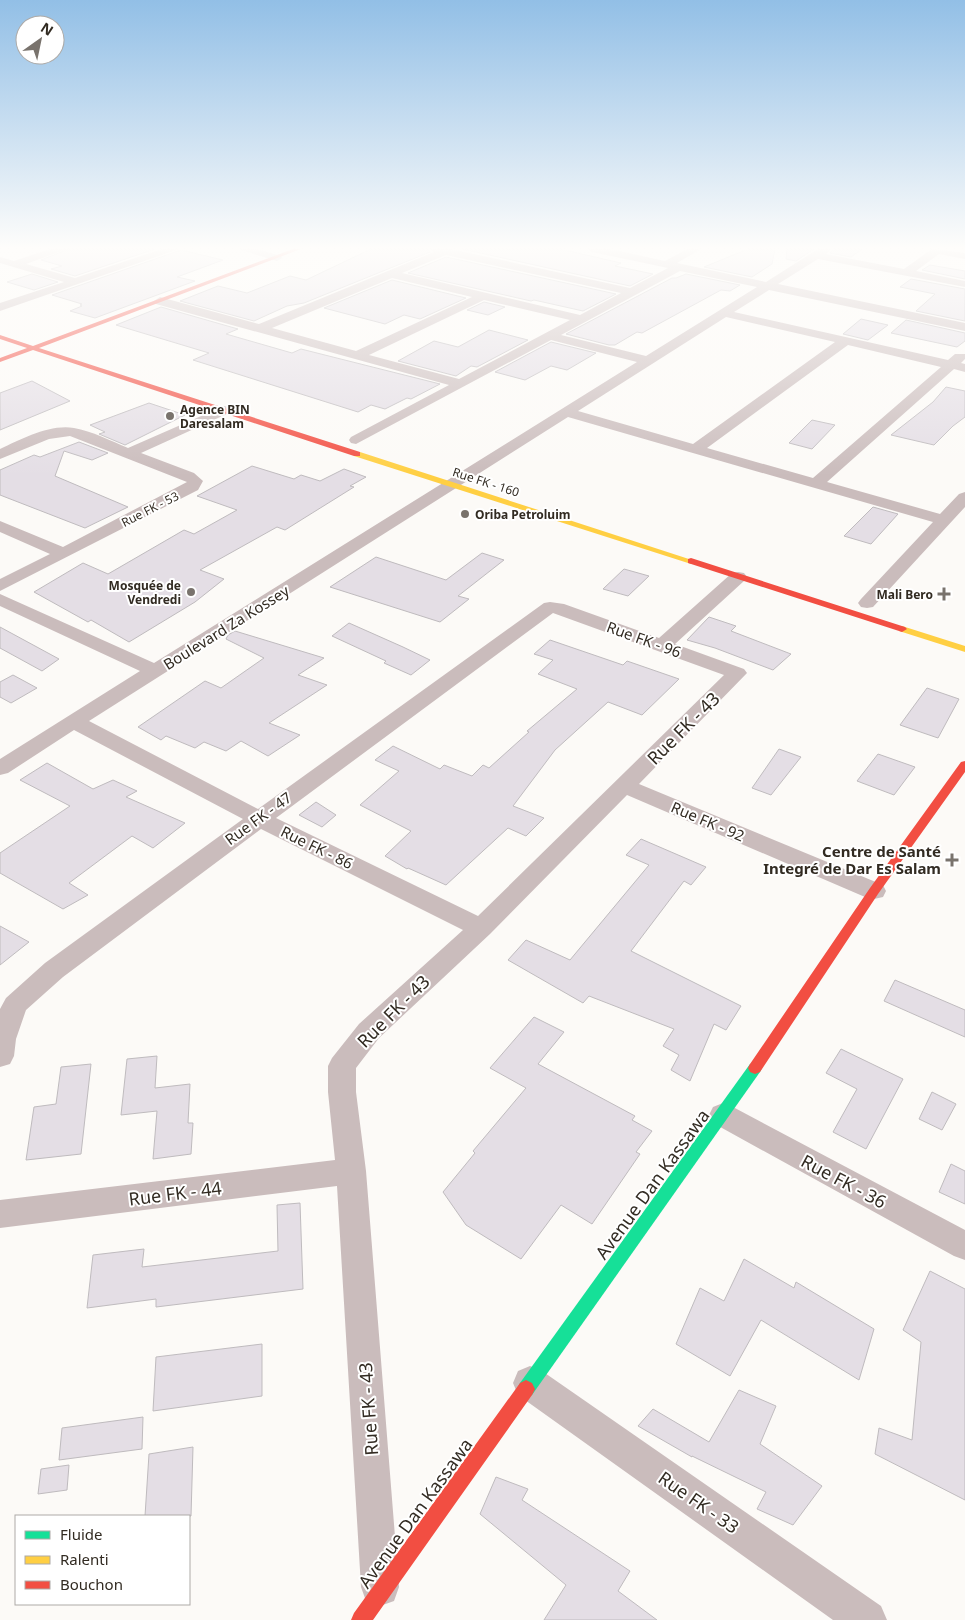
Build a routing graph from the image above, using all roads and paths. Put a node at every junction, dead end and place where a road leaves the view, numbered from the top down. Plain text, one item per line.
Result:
1 (96, 325) edge
2 (248, 325) edge
3 (269, 325) edge
4 (422, 325) edge
5 (571, 325) edge
6 (707, 325) edge
7 (773, 325) edge
8 (0, 326) edge
9 (261, 328) junction
10 (550, 336) junction
11 (0, 337) edge
12 (845, 340) junction
13 (49, 342) junction
14 (33, 348) junction
15 (965, 353) edge
16 (358, 355) junction
17 (0, 360) edge
18 (649, 360) junction
19 (959, 366) edge
20 (461, 384) junction
21 (190, 387) dead end
22 (224, 410) junction
23 (566, 412) junction
24 (352, 438) joint
25 (375, 445) dead end
26 (697, 448) junction
27 (129, 453) junction
28 (0, 454) edge
29 (466, 475) junction
30 (449, 477) junction
31 (485, 481) dead end
32 (816, 483) junction
33 (965, 498) edge
34 (944, 520) junction
35 (0, 526) edge
36 (63, 554) junction
37 (738, 577) junction
38 (0, 586) edge
39 (0, 599) edge
40 (867, 603) dead end
41 (550, 607) joint
42 (661, 646) junction
43 (965, 649) edge
44 (155, 672) junction
45 (737, 673) joint
46 (74, 722) junction
47 (965, 764) edge
48 (0, 768) edge
49 (625, 786) junction
50 (258, 818) junction
51 (874, 891) junction
52 (481, 928) junction
53 (0, 1056) edge
54 (723, 1115) junction
55 (351, 1171) junction
56 (0, 1214) edge
57 (965, 1246) edge
58 (530, 1383) junction
59 (381, 1591) junction
60 (361, 1620) edge
61 (867, 1620) edge

1 - 13 main road
2 - 9 street
3 - 9 street
4 - 16 street
5 - 10 street
6 - 18 street, Boulevard Za Kossey
7 - 12 street
8 - 13 main road
9 - 16 street
10 - 18 street
10 - 20 street
11 - 14 main road, Rue FK - 160
12 - 19 street
12 - 26 street
13 - 14 main road
13 - 21 main road
14 - 17 main road
14 - 22 main road, Rue FK - 160
15 - 19 street
16 - 20 street
18 - 23 street, Boulevard Za Kossey
19 - 32 street
20 - 24 street
22 - 27 street
22 - 30 main road, Rue FK - 160
23 - 26 street
23 - 29 street, Boulevard Za Kossey
24 - 25 main road
26 - 32 street
27 - 28 street, Rue FK - 53
27 - 36 street, Rue FK - 53
29 - 30 street, Boulevard Za Kossey
29 - 31 main road, Rue FK - 160
30 - 37 main road, Rue FK - 160
30 - 44 street, Boulevard Za Kossey
32 - 34 street
33 - 34 street
34 - 40 street
35 - 36 street
36 - 38 street, Rue FK - 53
37 - 42 street
37 - 43 main road, Rue FK - 160
39 - 44 street
41 - 42 street, Rue FK - 96
41 - 50 street, Rue FK - 47
42 - 45 street, Rue FK - 96
44 - 46 street, Boulevard Za Kossey
45 - 49 street, Rue FK - 43
46 - 48 street, Boulevard Za Kossey
46 - 50 street, Rue FK - 86
47 - 51 main road, Avenue Dan Kassawa
49 - 51 street, Rue FK - 92
49 - 52 street, Rue FK - 43
50 - 52 street, Rue FK - 86
50 - 53 street, Rue FK - 47
51 - 54 main road, Avenue Dan Kassawa
52 - 55 street, Rue FK - 43
54 - 57 street, Rue FK - 36
54 - 58 main road, Avenue Dan Kassawa
55 - 56 street, Rue FK - 44
55 - 59 street, Rue FK - 43
58 - 59 main road, Avenue Dan Kassawa
58 - 61 street, Rue FK - 33
59 - 60 main road, Avenue Dan Kassawa

